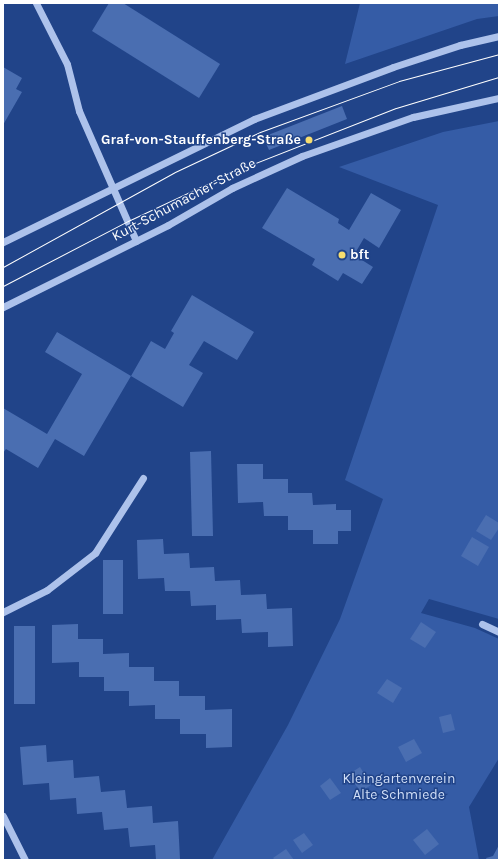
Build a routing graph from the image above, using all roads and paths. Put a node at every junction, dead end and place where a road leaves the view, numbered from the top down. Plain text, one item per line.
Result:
1 (36, 3) edge
2 (499, 36) edge
3 (499, 98) edge
4 (112, 187) junction
5 (136, 241) junction
6 (3, 242) edge
7 (3, 307) edge
8 (143, 478) dead end
9 (3, 612) edge
10 (482, 624) dead end
11 (499, 632) edge
12 (3, 816) edge
13 (25, 860) edge

1 - 4 street
2 - 4 street
3 - 5 street, Kurt-Schumacher-Straße
4 - 5 street
4 - 6 street
5 - 7 street, Kurt-Schumacher-Straße
8 - 9 street
10 - 11 street
12 - 13 street

